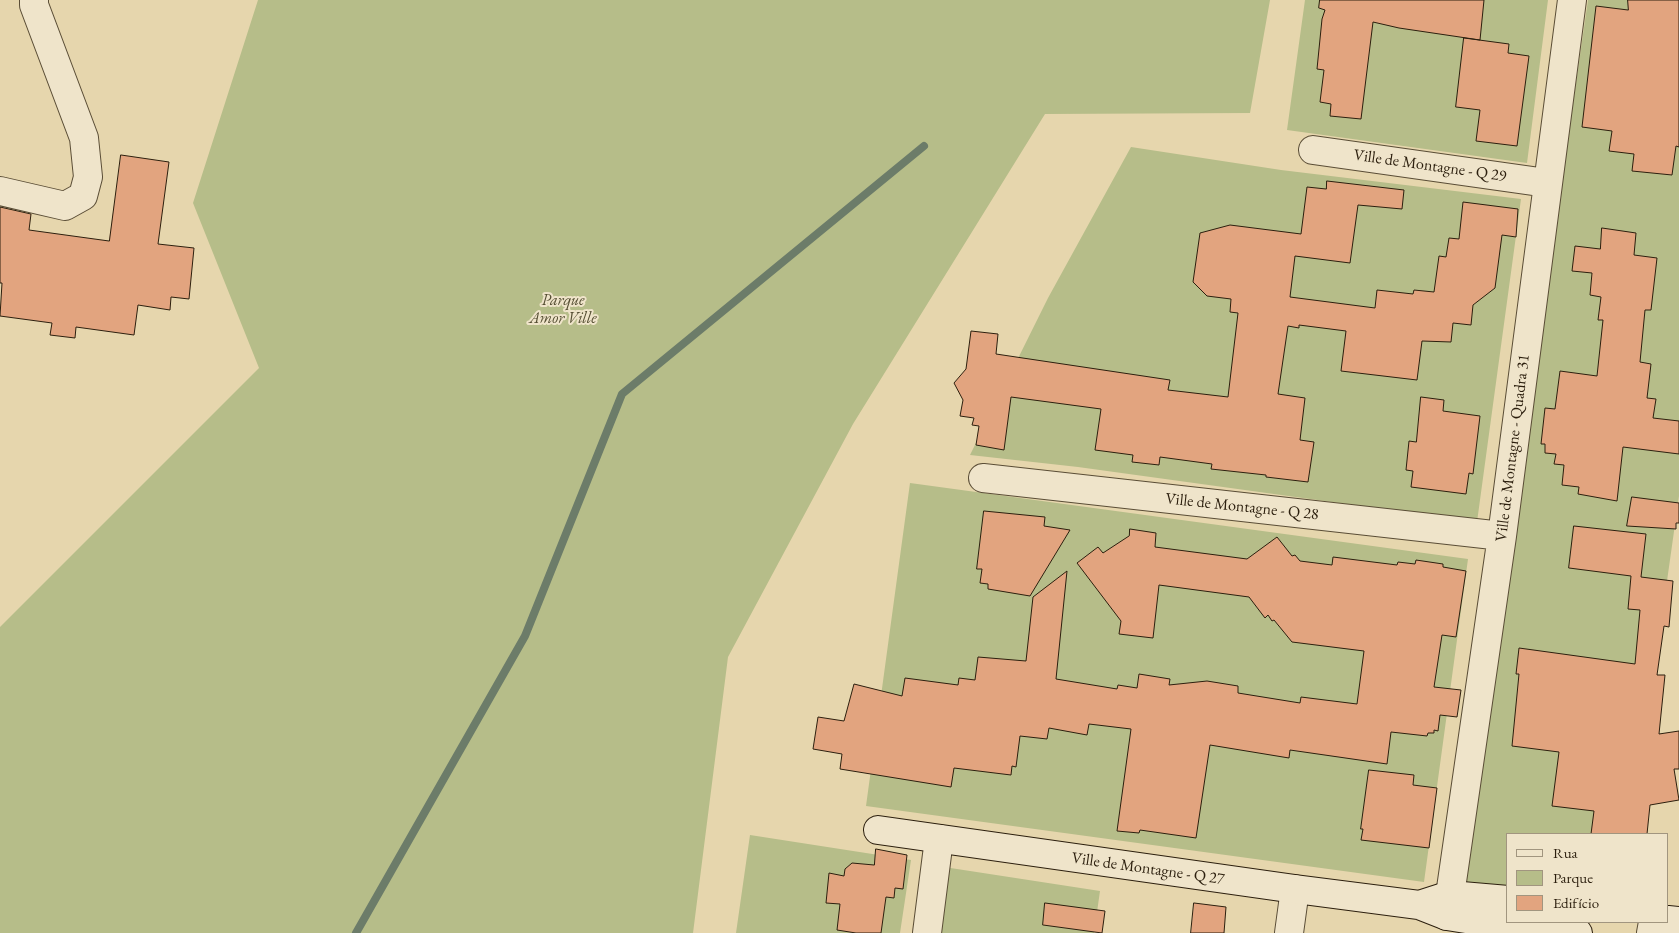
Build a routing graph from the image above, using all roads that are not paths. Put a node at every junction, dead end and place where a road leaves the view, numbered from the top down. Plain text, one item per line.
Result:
1 (34, 0) edge
2 (1572, 0) edge
3 (1313, 150) dead end
4 (1547, 182) junction
5 (0, 191) edge
6 (983, 478) dead end
7 (1502, 536) junction
8 (878, 830) dead end
9 (939, 839) junction
10 (1295, 889) junction
11 (1506, 900) edge
12 (1448, 905) junction
13 (927, 933) edge
14 (1289, 933) edge
15 (1578, 933) edge

1 - 5 street
2 - 4 street, Ville de Montagne - Quadra 31
3 - 4 street, Ville de Montagne - Q 29
4 - 7 street, Ville de Montagne - Quadra 31
6 - 7 street, Ville de Montagne - Q 28
7 - 12 street, Ville de Montagne - Quadra 31
8 - 9 street, Ville de Montagne - Q 27
9 - 10 street, Ville de Montagne - Q 27
9 - 13 street
10 - 12 street, Ville de Montagne - Q 27
10 - 14 street
11 - 12 street
12 - 15 street

